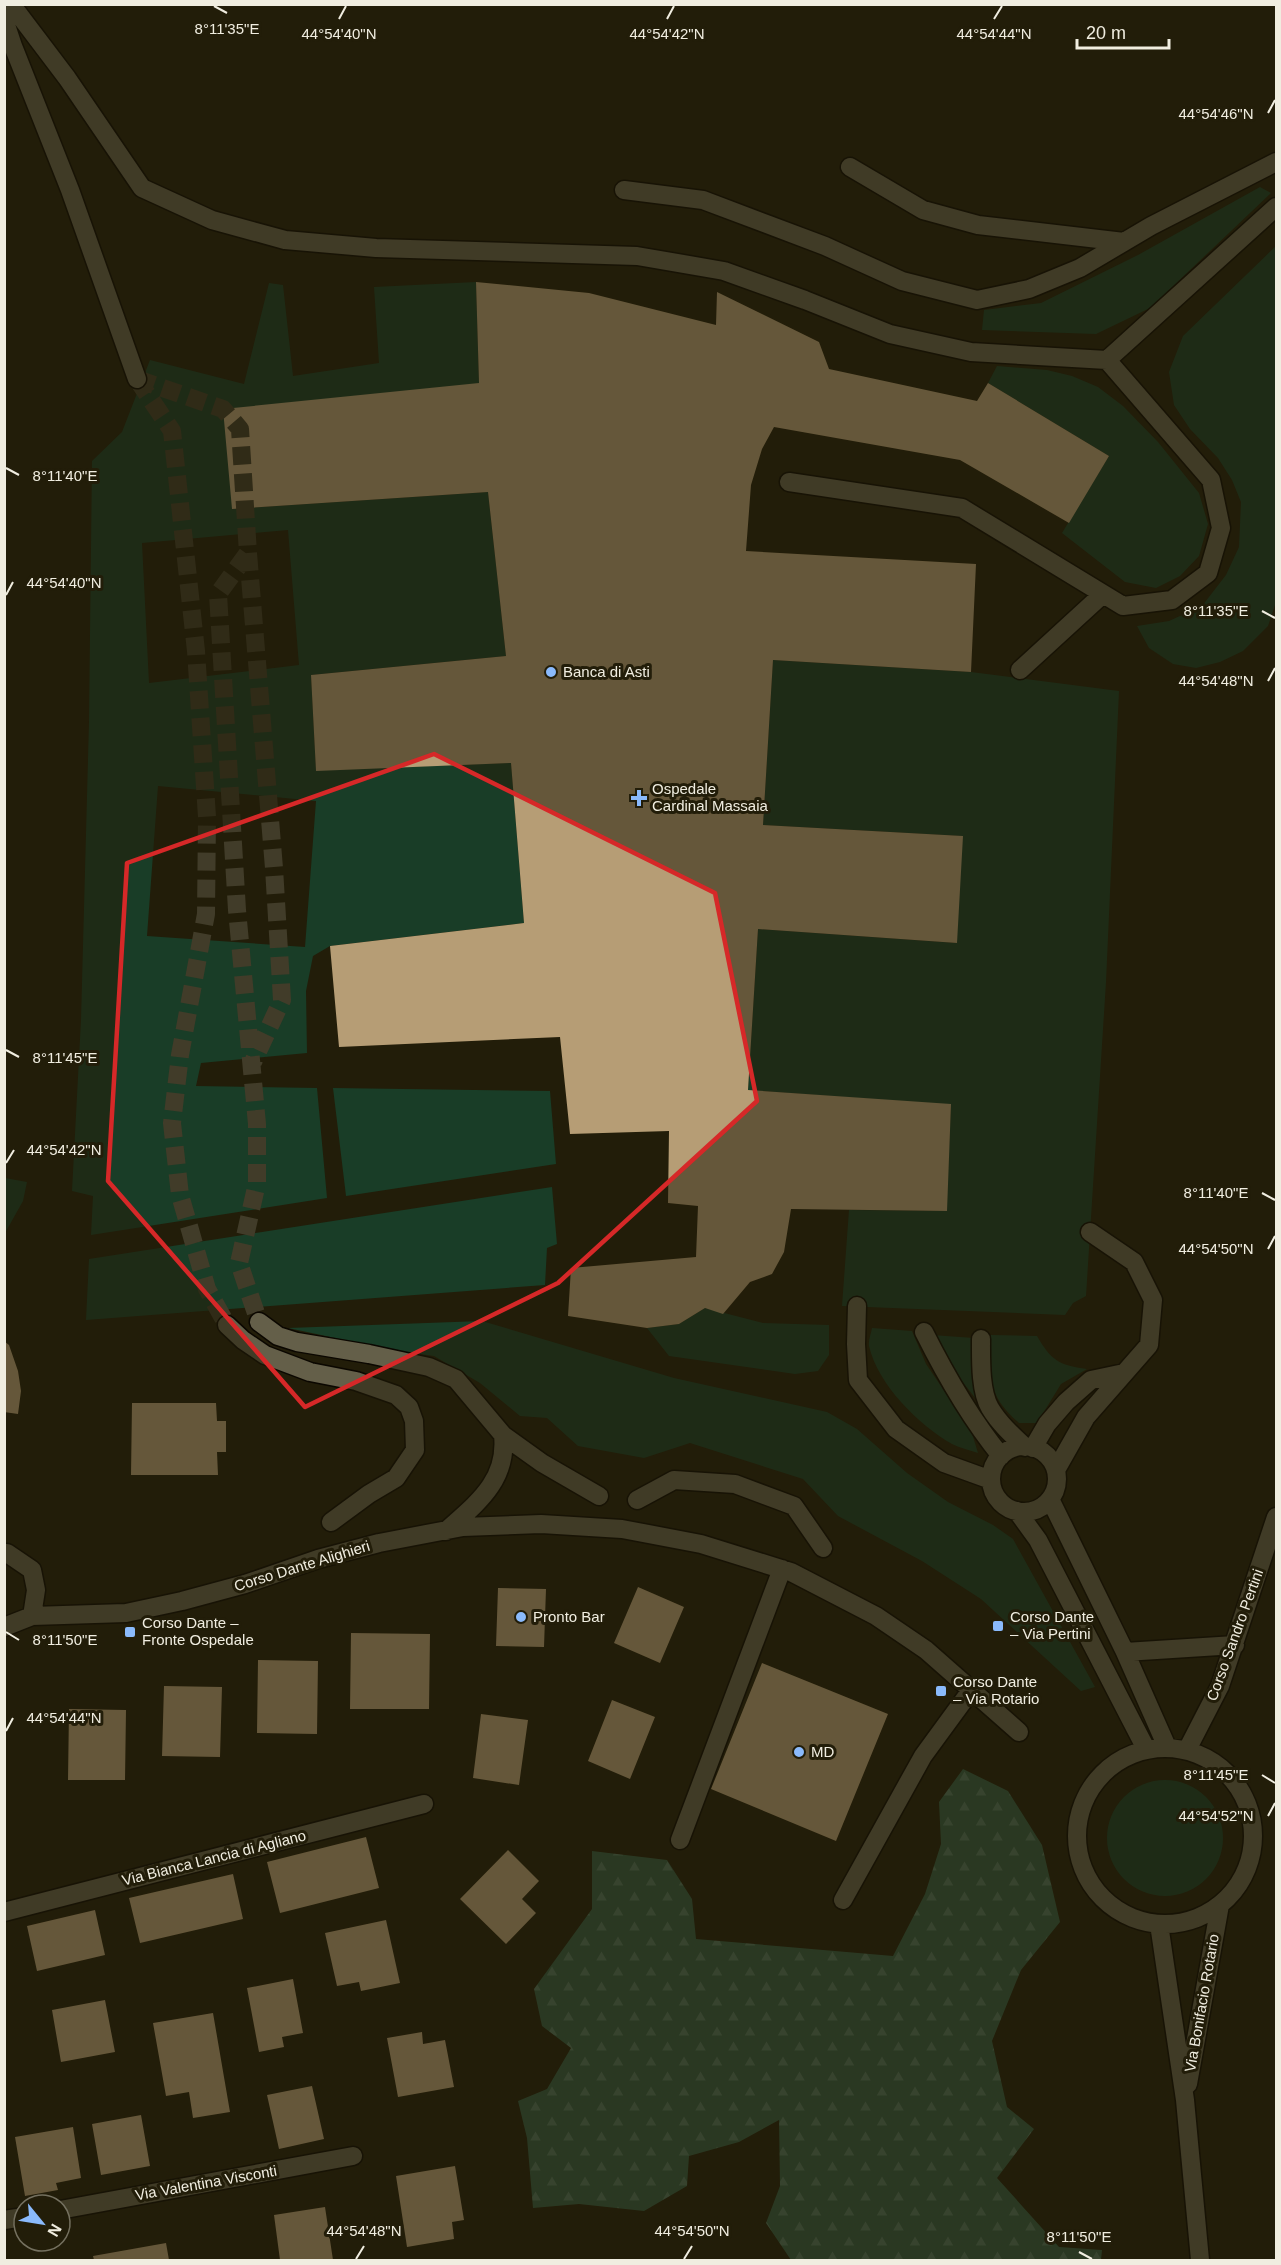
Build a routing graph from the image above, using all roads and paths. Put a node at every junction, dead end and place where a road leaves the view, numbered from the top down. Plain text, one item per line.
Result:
1 (11, 4) edge
2 (4, 19) edge
3 (1276, 162) edge
4 (850, 167) dead end
5 (624, 190) dead end
6 (1276, 207) edge
7 (1124, 242) junction
8 (1107, 360) junction
9 (137, 379) dead end
10 (789, 482) dead end
11 (1103, 594) junction
12 (1020, 670) dead end
13 (1090, 1232) dead end
14 (857, 1306) dead end
15 (259, 1322) tunnel mouth
16 (227, 1325) tunnel mouth
17 (924, 1332) dead end
18 (981, 1339) dead end
19 (1124, 1373) junction
20 (503, 1435) junction
21 (1029, 1447) junction
22 (1002, 1456) junction
23 (1056, 1470) junction
24 (992, 1480) junction
25 (599, 1496) dead end
26 (1050, 1499) junction
27 (637, 1500) dead end
28 (1017, 1511) junction
29 (1276, 1517) edge
30 (331, 1522) dead end
31 (446, 1531) junction
32 (824, 1548) dead end
33 (4, 1553) edge
34 (782, 1569) junction
35 (32, 1616) junction
36 (4, 1627) edge
37 (1235, 1645) junction
38 (1125, 1652) junction
39 (972, 1689) junction
40 (1019, 1732) dead end
41 (1167, 1747) junction
42 (1146, 1749) junction
43 (1187, 1750) junction
44 (424, 1804) dead end
45 (680, 1840) dead end
46 (843, 1900) dead end
47 (1220, 1905) junction
48 (4, 1912) edge
49 (1159, 1924) junction
50 (1185, 2100) junction
51 (352, 2156) dead end
52 (72, 2208) edge
53 (1200, 2260) edge

1 - 8 street
2 - 9 street
3 - 7 street
4 - 7 street
5 - 7 street
6 - 8 street
8 - 11 street
10 - 11 street
11 - 12 street
13 - 19 street
14 - 24 street
15 - 20 street
16 - 30 street
17 - 22 street
18 - 21 street
19 - 21 street
19 - 23 street
20 - 25 street
20 - 31 street
21 - 22 street
21 - 23 street
22 - 24 street
23 - 26 street
24 - 28 street
26 - 28 street
26 - 38 street
27 - 32 street
28 - 42 street
29 - 37 street, Corso Sandro Pertini
31 - 34 street, Corso Dante Alighieri
31 - 35 street, Corso Dante Alighieri
33 - 35 street
34 - 39 street, Corso Dante Alighieri
34 - 45 street
35 - 36 street, Corso Dante Alighieri
37 - 38 street
37 - 43 street, Corso Sandro Pertini
38 - 41 street
39 - 40 street, Corso Dante Alighieri
39 - 46 street
41 - 42 street
41 - 43 street
42 - 49 street
43 - 47 street
44 - 48 street, Via Bianca Lancia di Agliano
47 - 49 street
47 - 50 street, Via Bonifacio Rotario
49 - 50 street, Via Bonifacio Rotario
50 - 53 street, Via Bonifacio Rotario
51 - 52 street, Via Valentina Visconti

